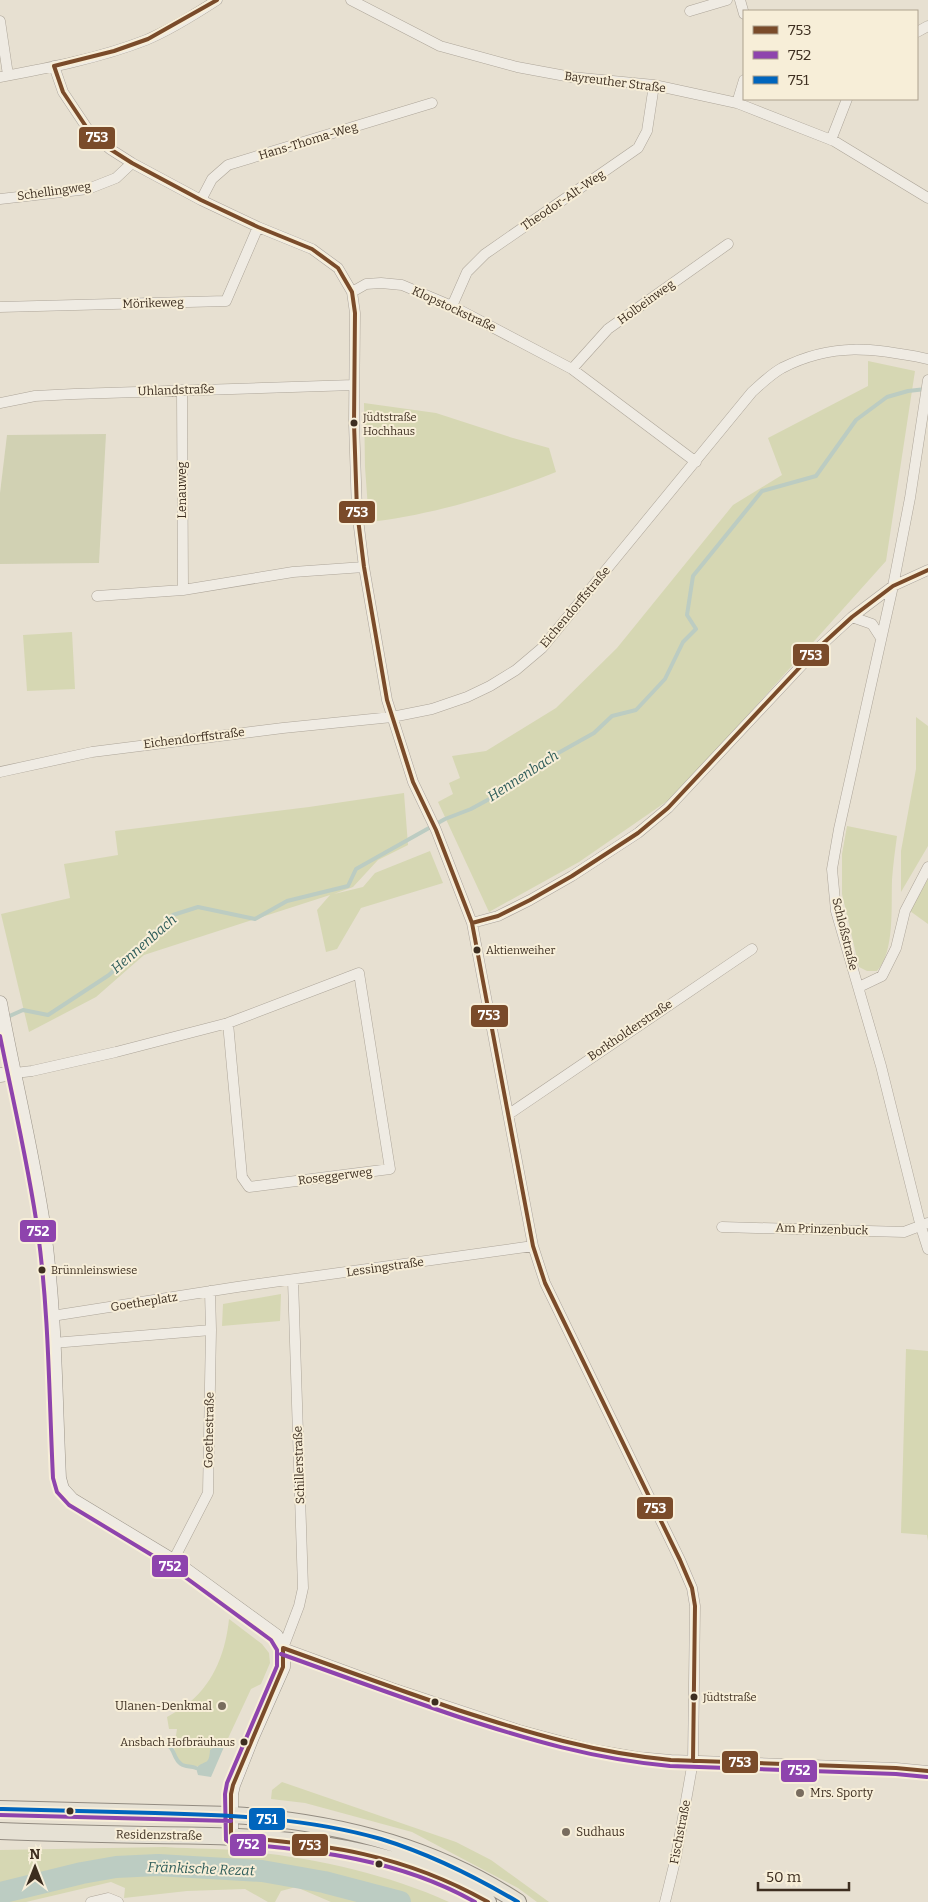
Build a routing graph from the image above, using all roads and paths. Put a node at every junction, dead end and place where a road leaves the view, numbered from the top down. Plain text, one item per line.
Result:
1 (217, 0) edge
2 (351, 0) edge
3 (727, 0) edge
4 (690, 11) dead end
5 (0, 22) edge
6 (54, 66) junction
7 (4, 76) edge
8 (743, 83) edge
9 (654, 85) junction
10 (846, 100) edge
11 (737, 103) junction
12 (432, 104) dead end
13 (831, 140) junction
14 (132, 163) junction
15 (928, 198) edge
16 (0, 199) edge
17 (201, 200) junction
18 (258, 227) junction
19 (728, 244) dead end
20 (352, 292) junction
21 (452, 306) junction
22 (0, 307) edge
23 (928, 359) edge
24 (572, 369) junction
25 (928, 382) edge
26 (354, 385) junction
27 (182, 390) junction
28 (0, 403) edge
29 (696, 462) junction
30 (364, 567) junction
31 (928, 570) edge
32 (893, 586) junction
33 (183, 590) junction
34 (98, 596) dead end
35 (852, 617) junction
36 (881, 638) junction
37 (392, 717) junction
38 (0, 772) edge
39 (928, 867) edge
40 (472, 923) junction
41 (752, 949) dead end
42 (859, 987) junction
43 (0, 1005) edge
44 (228, 1023) junction
45 (15, 1073) junction
46 (0, 1075) edge
47 (509, 1114) junction
48 (924, 1225) edge
49 (722, 1227) dead end
50 (533, 1246) junction
51 (928, 1250) edge
52 (293, 1280) junction
53 (237, 1287) joint
54 (210, 1291) junction
55 (52, 1316) junction
56 (211, 1330) junction
57 (53, 1343) junction
58 (173, 1561) junction
59 (283, 1648) junction
60 (693, 1761) junction
61 (928, 1772) edge
62 (0, 1810) edge
63 (231, 1815) junction
64 (0, 1832) edge
65 (231, 1837) junction
66 (91, 1902) edge
67 (118, 1902) edge
68 (488, 1902) edge
69 (518, 1902) edge
70 (665, 1902) edge

1 - 6 street
2 - 9 street, Bayreuther Straße
3 - 4 street
5 - 7 street
6 - 7 street
6 - 14 street
8 - 11 street
9 - 11 street, Bayreuther Straße
9 - 21 street, Theodor-Alt-Weg
10 - 13 street
11 - 13 street, Bayreuther Straße
12 - 17 street, Hans-Thoma-Weg
13 - 15 street, Bayreuther Straße
14 - 16 street, Schellingweg
14 - 17 street
17 - 18 street
18 - 20 street
18 - 22 street, Mörikeweg
19 - 24 street, Holbeinweg
20 - 21 street, Klopstockstraße
20 - 26 street
21 - 24 street, Klopstockstraße
23 - 29 street, Eichendorffstraße
24 - 29 street, Klopstockstraße
25 - 32 street, Schloßstraße
26 - 27 street, Uhlandstraße
26 - 30 street
27 - 28 street, Uhlandstraße
27 - 33 street, Lenauweg
29 - 37 street, Eichendorffstraße
30 - 33 street
30 - 37 street
31 - 32 street
32 - 35 street
32 - 36 street, Schloßstraße
33 - 34 street
35 - 36 street
35 - 40 street
36 - 42 street, Schloßstraße
37 - 38 street, Eichendorffstraße
37 - 40 street
39 - 42 street
40 - 47 street
41 - 47 street, Borkholderstraße
42 - 48 street, Schloßstraße
43 - 45 main road
44 - 44 street, Roseggerweg
44 - 45 street
45 - 46 main road
45 - 55 main road
47 - 50 street
48 - 49 street, Am Prinzenbuck
48 - 51 street, Schloßstraße
50 - 52 street, Lessingstraße
50 - 60 street
52 - 53 street, Lessingstraße
52 - 59 street, Schillerstraße
53 - 54 street, Goetheplatz
54 - 55 street, Goetheplatz
54 - 56 street, Goethestraße
55 - 57 main road
56 - 57 street
56 - 58 street, Goethestraße
57 - 58 main road
58 - 59 main road
59 - 60 street
59 - 63 main road
60 - 61 street
60 - 70 street, Fischstraße
62 - 63 main road, Residenzstraße
63 - 65 main road
63 - 69 main road, Residenzstraße
64 - 65 main road, Residenzstraße
65 - 68 main road, Residenzstraße
66 - 67 street

